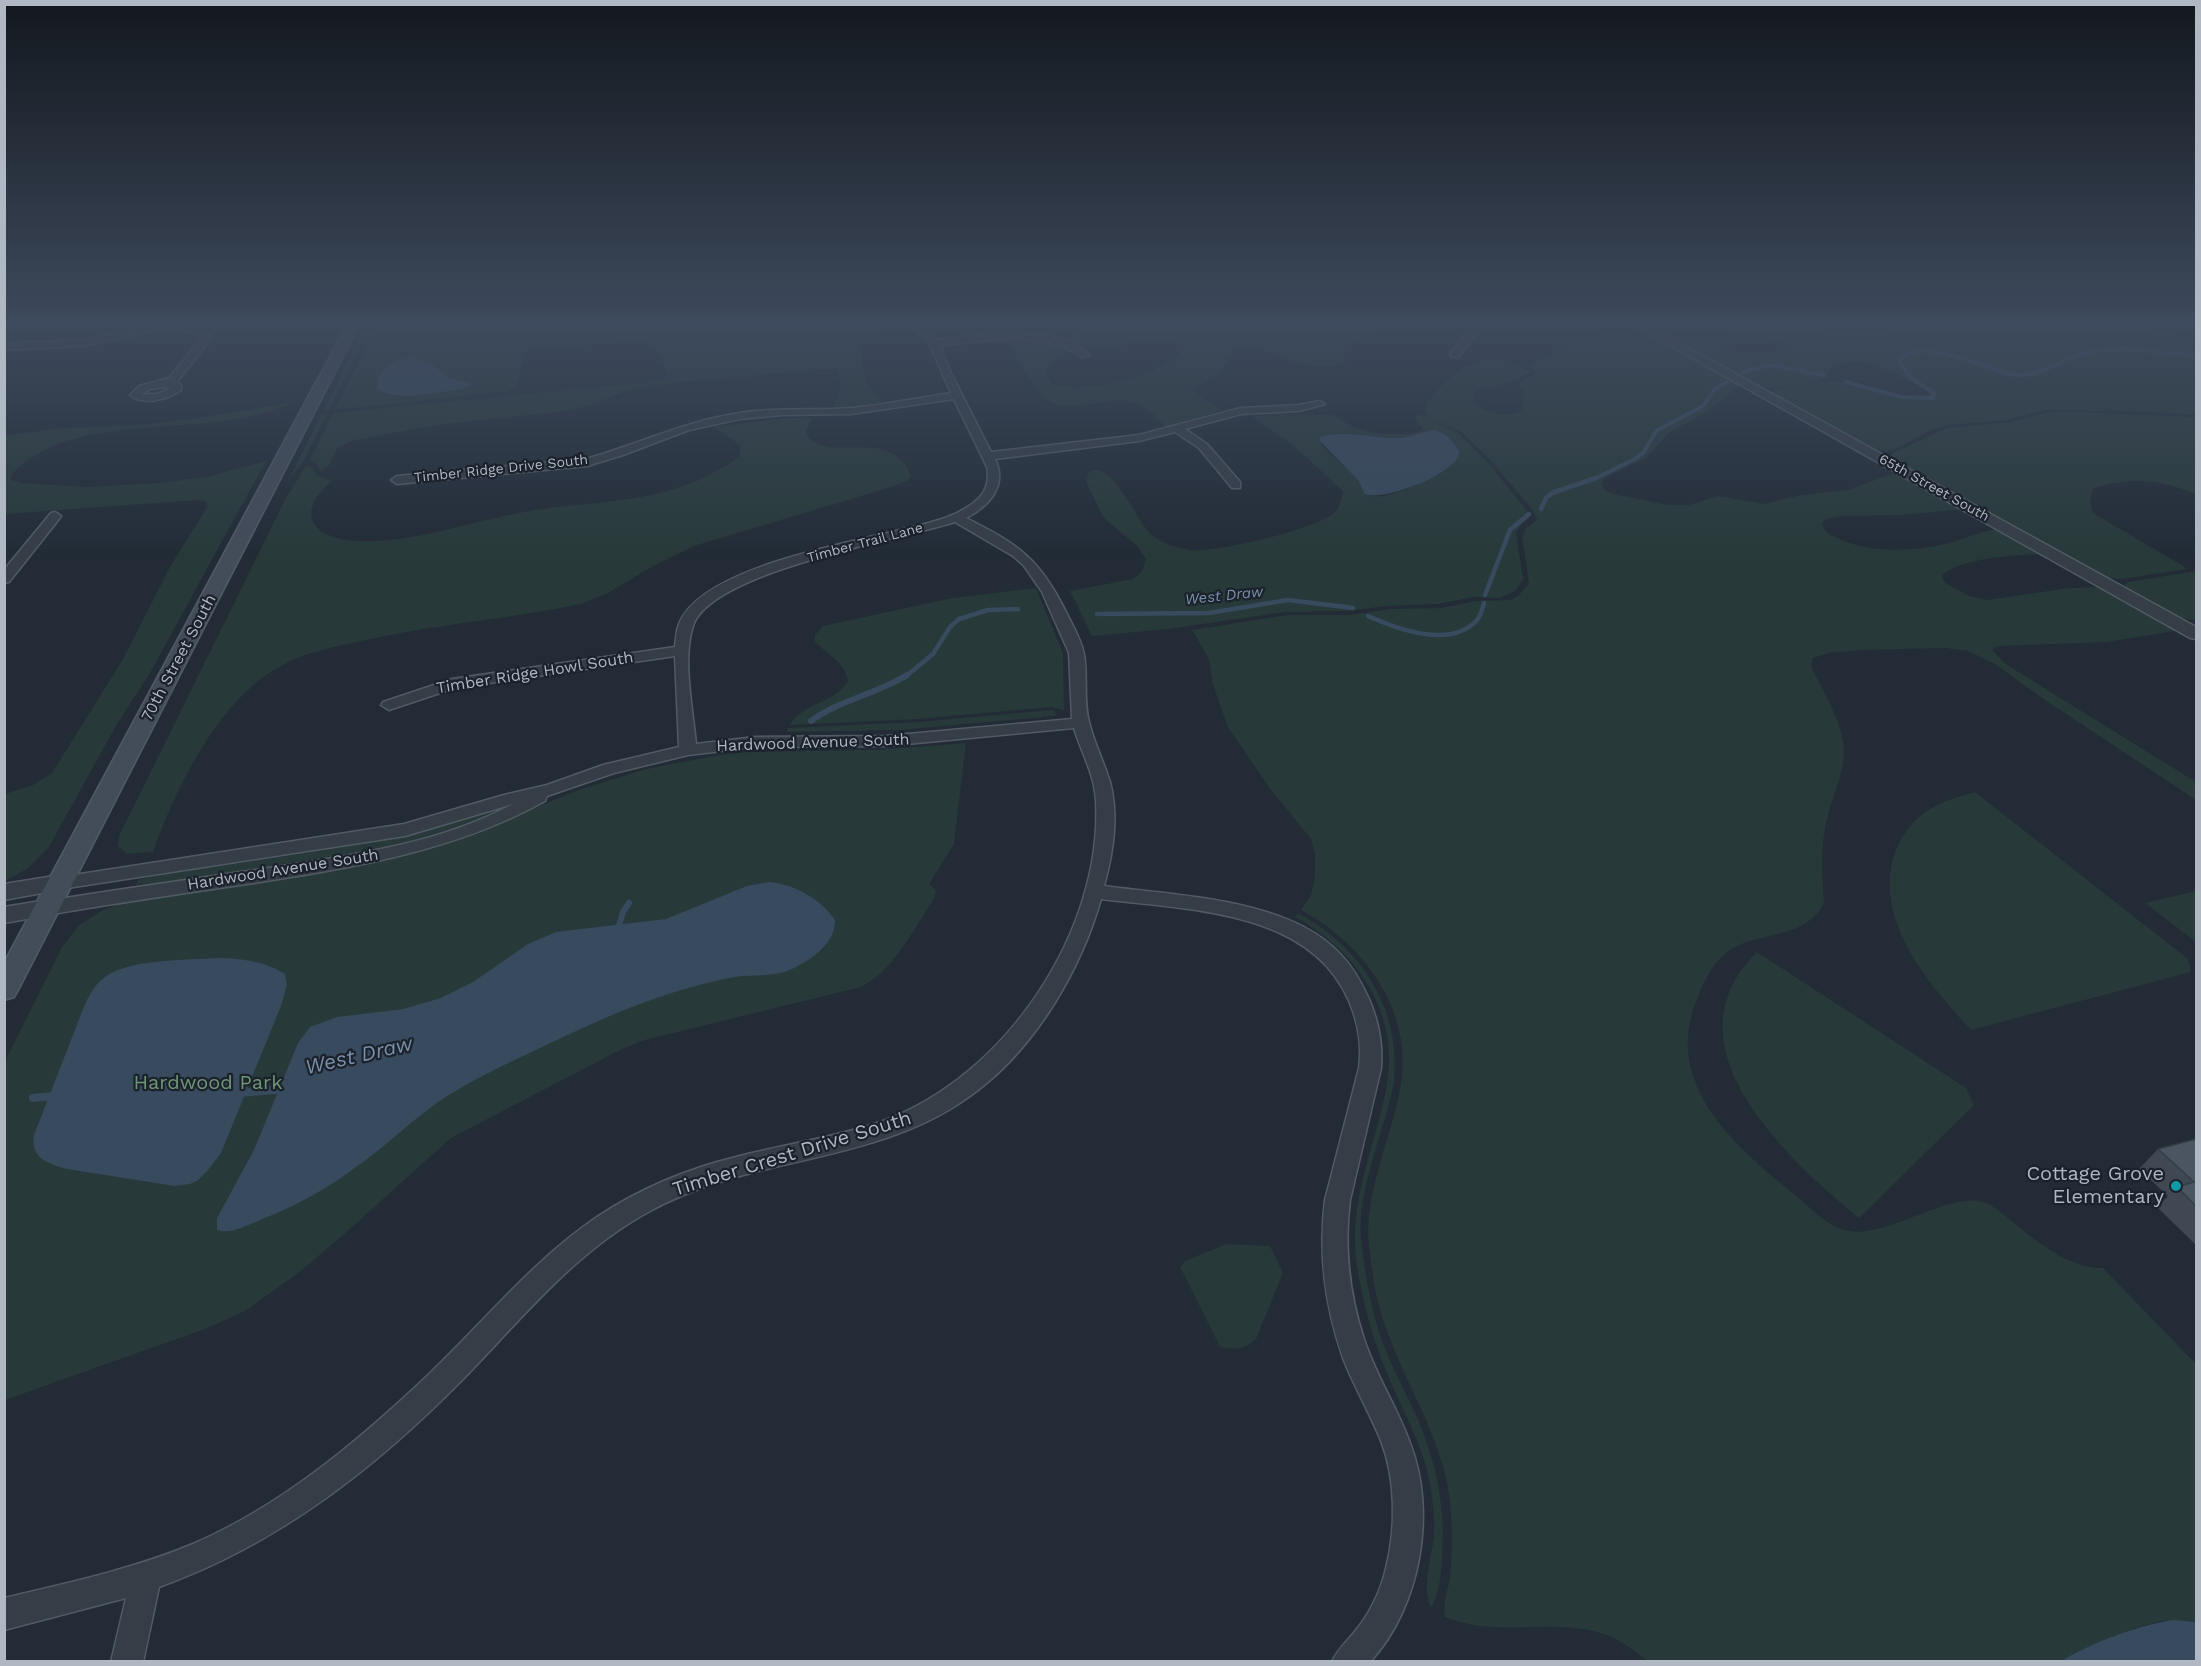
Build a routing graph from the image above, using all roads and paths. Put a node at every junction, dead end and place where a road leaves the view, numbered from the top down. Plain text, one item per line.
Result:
1 (312, 403) edge
2 (906, 403) edge
3 (961, 403) edge
4 (1779, 403) edge
5 (1320, 404) dead end
6 (1176, 428) junction
7 (988, 456) junction
8 (397, 480) dead end
9 (1236, 485) dead end
10 (55, 516) dead end
11 (956, 518) junction
12 (4, 579) edge
13 (2196, 634) edge
14 (683, 650) junction
15 (389, 705) dead end
16 (1080, 723) junction
17 (688, 750) junction
18 (551, 790) junction
19 (61, 883) junction
20 (1094, 891) junction
21 (4, 892) edge
22 (47, 908) junction
23 (4, 915) edge
24 (4, 990) edge
25 (146, 1575) junction
26 (4, 1614) edge
27 (127, 1662) edge
28 (1348, 1662) edge

1 - 19 main road, 70th Street South
2 - 8 street, Timber Ridge Drive South
3 - 7 street, Timber Trail Lane
4 - 13 street, 65th Street South
5 - 6 street
6 - 7 street
6 - 9 street
7 - 11 street, Timber Trail Lane
10 - 12 street
11 - 14 street, Timber Trail Lane
11 - 16 street, Timber Crest Drive South
14 - 15 street, Timber Ridge Howl South
14 - 17 street, Timber Trail Lane
16 - 17 street, Hardwood Avenue South
16 - 20 street, Timber Crest Drive South
17 - 18 street, Hardwood Avenue South
18 - 19 street, Hardwood Avenue South
18 - 22 street, Hardwood Avenue South
19 - 21 street, Hardwood Avenue South
19 - 22 main road, 70th Street South
20 - 25 street, Timber Crest Drive South
20 - 28 street
22 - 23 street, Hardwood Avenue South
22 - 24 main road, 70th Street South
25 - 26 street, Timber Crest Drive South
25 - 27 street

